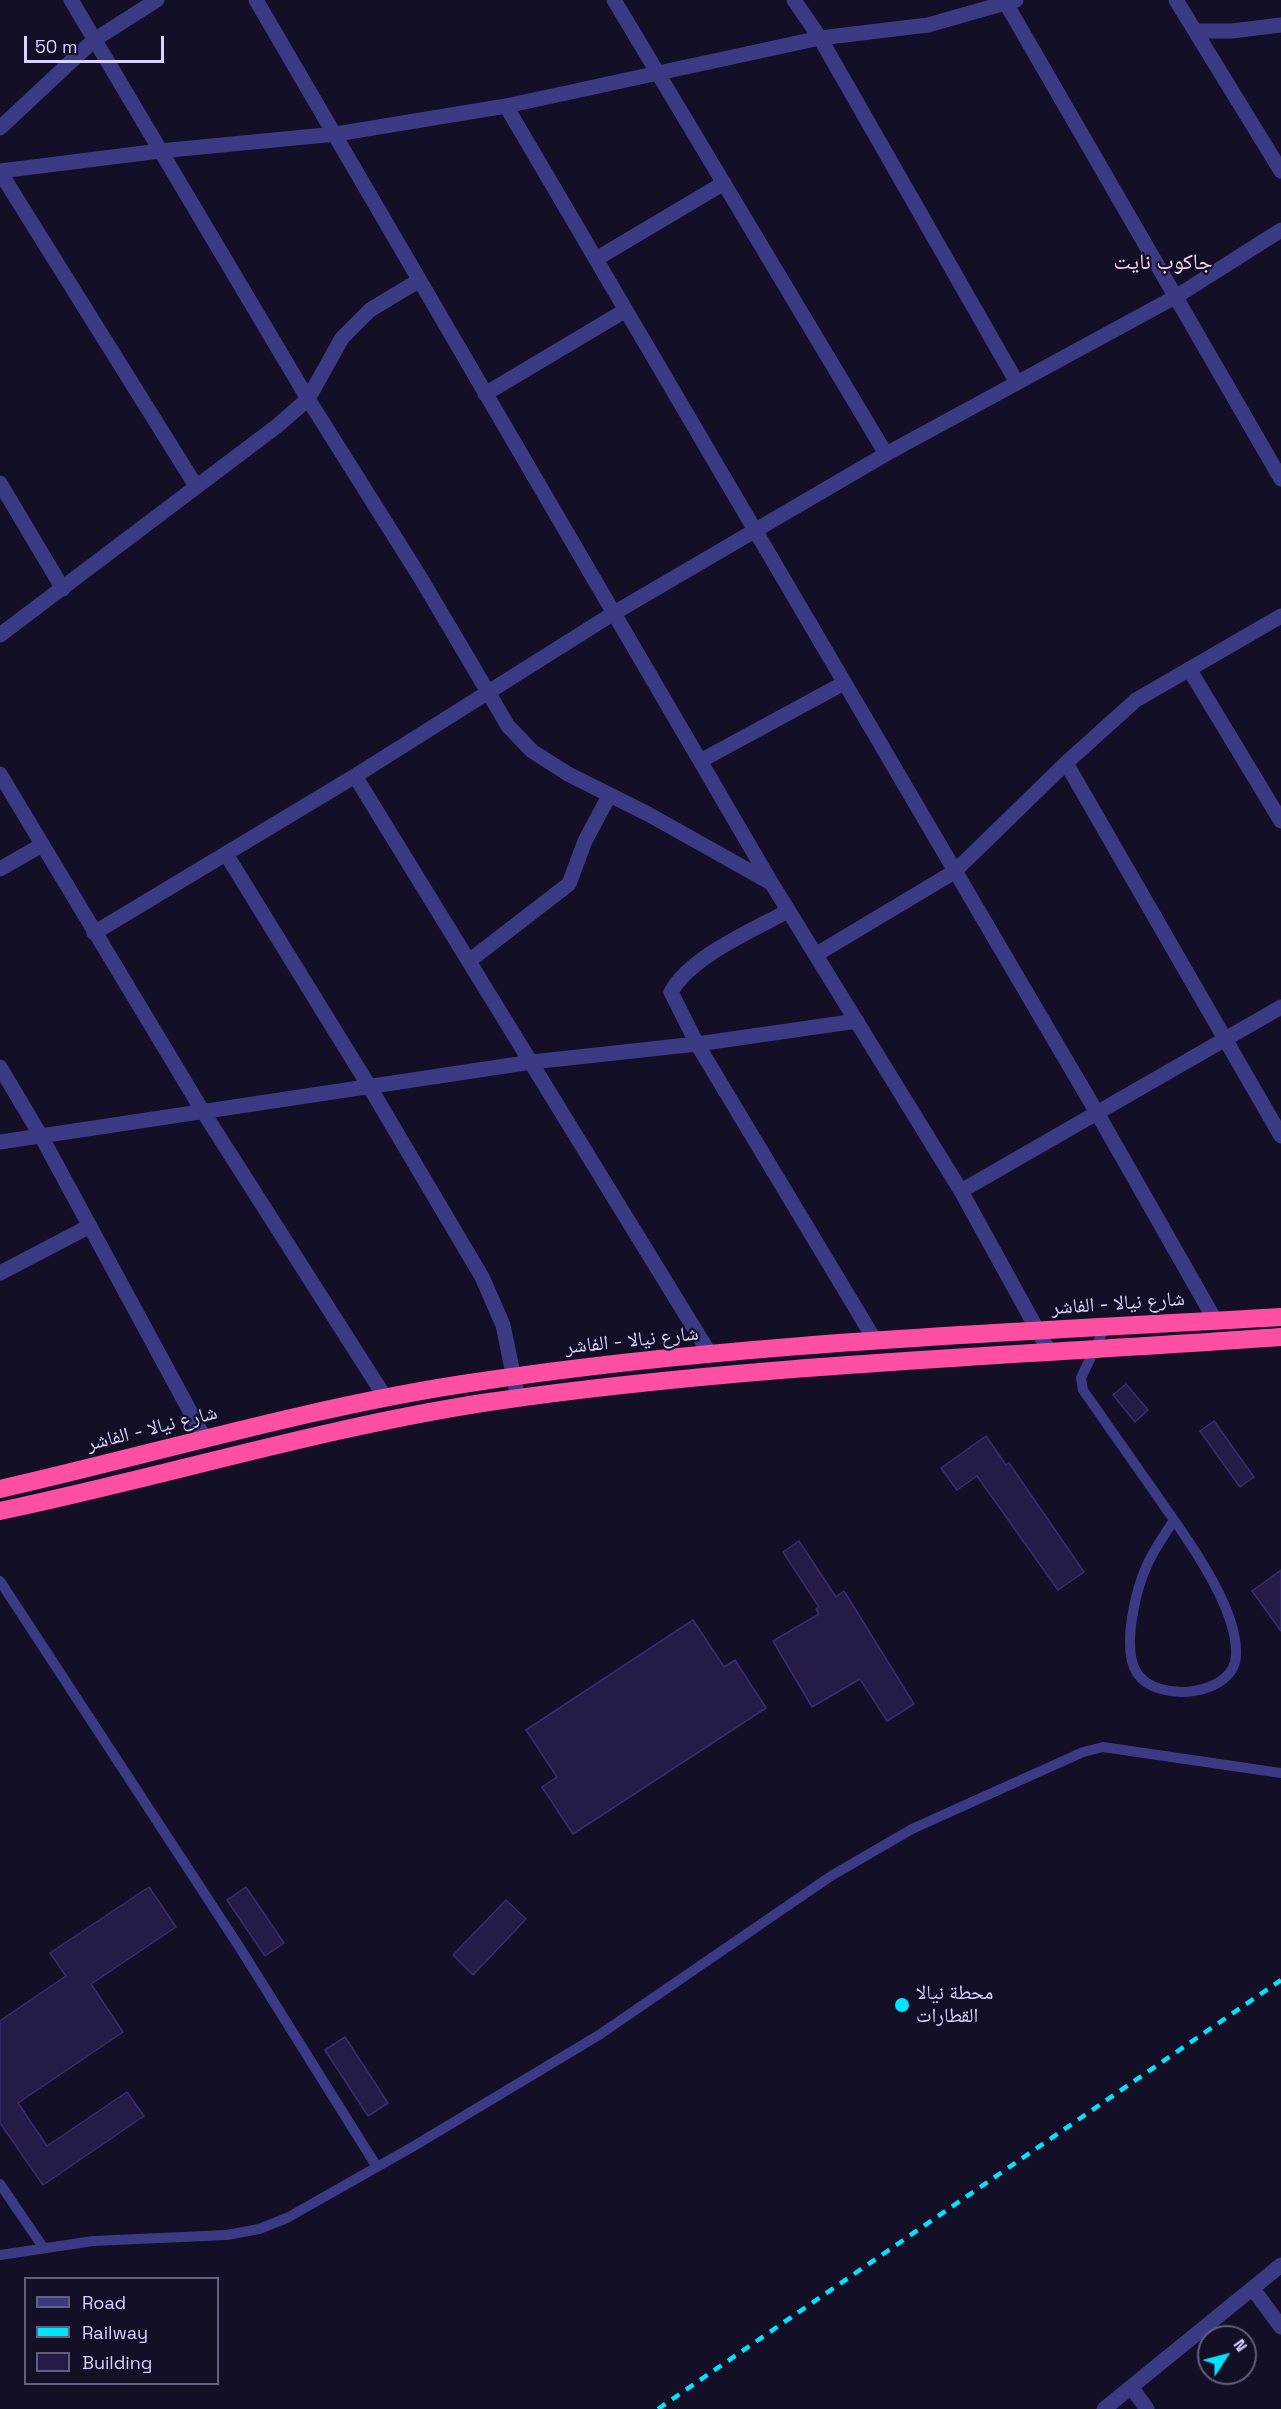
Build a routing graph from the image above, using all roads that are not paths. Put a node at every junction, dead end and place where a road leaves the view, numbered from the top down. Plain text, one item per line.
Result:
1 (71, 0) edge
2 (157, 0) edge
3 (256, 0) edge
4 (614, 0) edge
5 (794, 0) edge
6 (1176, 0) edge
7 (1009, 2) edge
8 (1281, 25) edge
9 (1196, 31) junction
10 (820, 38) junction
11 (94, 40) junction
12 (658, 72) junction
13 (506, 105) junction
14 (0, 128) edge
15 (336, 134) junction
16 (160, 151) junction
17 (0, 171) edge
18 (1281, 171) edge
19 (724, 183) junction
20 (1281, 230) edge
21 (596, 259) junction
22 (418, 281) junction
23 (1177, 296) junction
24 (626, 310) junction
25 (1016, 381) junction
26 (486, 394) junction
27 (308, 399) junction
28 (886, 454) junction
29 (1281, 479) edge
30 (0, 483) edge
31 (196, 486) junction
32 (756, 531) junction
33 (63, 589) junction
34 (614, 613) junction
35 (1281, 616) edge
36 (0, 635) edge
37 (1189, 669) junction
38 (844, 683) junction
39 (489, 693) junction
40 (702, 760) junction
41 (1066, 763) junction
42 (0, 774) edge
43 (355, 776) junction
44 (609, 796) junction
45 (1281, 821) edge
46 (42, 845) junction
47 (226, 854) junction
48 (0, 869) edge
49 (954, 872) junction
50 (772, 884) junction
51 (788, 910) junction
52 (94, 933) junction
53 (817, 954) junction
54 (469, 961) junction
55 (1281, 1007) edge
56 (857, 1021) junction
57 (1225, 1040) junction
58 (697, 1044) junction
59 (532, 1062) junction
60 (0, 1067) edge
61 (369, 1086) junction
62 (202, 1110) junction
63 (1096, 1111) junction
64 (41, 1136) junction
65 (1281, 1136) edge
66 (0, 1142) edge
67 (961, 1191) junction
68 (90, 1226) junction
69 (0, 1273) edge
70 (1281, 1317) edge
71 (1256, 1318) junction
72 (1215, 1320) junction
73 (1106, 1327) junction
74 (1039, 1332) junction
75 (1281, 1337) edge
76 (1255, 1339) junction
77 (876, 1342) junction
78 (1094, 1348) junction
79 (1049, 1351) junction
80 (710, 1354) junction
81 (514, 1377) junction
82 (386, 1397) junction
83 (518, 1398) junction
84 (205, 1439) junction
85 (0, 1489) edge
86 (0, 1511) edge
87 (1174, 1520) junction
88 (0, 1581) edge
89 (1281, 1773) edge
90 (377, 2167) junction
91 (0, 2184) edge
92 (43, 2247) junction
93 (0, 2255) edge
94 (1281, 2265) edge
95 (1253, 2289) junction
96 (1281, 2327) edge
97 (1131, 2387) junction
98 (1104, 2409) edge
99 (1147, 2409) edge

1 - 11 street
2 - 11 street
3 - 15 street
4 - 12 street
5 - 10 street
6 - 9 street
7 - 10 street
7 - 23 street
8 - 9 street
9 - 18 street
10 - 12 street
10 - 25 street
11 - 14 street
11 - 16 street
12 - 13 street
12 - 19 street
13 - 15 street
13 - 21 street
15 - 16 street
15 - 22 street
16 - 17 street
16 - 27 street
17 - 31 street
19 - 21 street
19 - 28 street
20 - 23 street
21 - 24 street
22 - 26 street
22 - 27 street
23 - 25 street
23 - 29 street
24 - 26 street
24 - 32 street
25 - 28 street
26 - 34 street
27 - 31 street
27 - 39 street
28 - 32 street
30 - 33 street
31 - 33 street
32 - 34 street
32 - 38 street
33 - 36 street
34 - 39 street
34 - 40 street
35 - 37 street
37 - 41 street
37 - 45 street
38 - 40 street
38 - 49 street
39 - 43 street
39 - 44 street
40 - 50 street
41 - 49 street
41 - 57 street
42 - 46 street
43 - 47 street
43 - 54 street
44 - 50 street
44 - 54 street
46 - 48 street
46 - 52 street
47 - 52 street
47 - 61 street
49 - 53 street
49 - 63 street
50 - 51 street
51 - 53 street
51 - 58 street
52 - 62 street
53 - 56 street
54 - 59 street
55 - 57 street
56 - 58 street
56 - 67 street
57 - 63 street
57 - 65 street
58 - 59 street
58 - 77 street
59 - 61 street
59 - 80 street
60 - 64 street
61 - 62 street
61 - 81 street
62 - 64 street
62 - 82 street
63 - 67 street
63 - 72 street
64 - 66 street
64 - 68 street
67 - 74 street
68 - 69 street
68 - 84 street
70 - 71 highway, شارع نيالا - الفاشر
71 - 72 highway, شارع نيالا - الفاشر
71 - 76 highway
72 - 73 highway, شارع نيالا - الفاشر
73 - 74 highway, شارع نيالا - الفاشر
73 - 78 lane
74 - 77 highway, شارع نيالا - الفاشر
74 - 79 street
75 - 76 highway
76 - 78 highway
77 - 80 highway, شارع نيالا - الفاشر
78 - 79 highway
78 - 87 lane
79 - 83 highway
80 - 81 highway, شارع نيالا - الفاشر
81 - 82 highway, شارع نيالا - الفاشر
81 - 83 street
82 - 84 highway, شارع نيالا - الفاشر
83 - 86 highway
84 - 85 highway, شارع نيالا - الفاشر
87 - 87 lane
88 - 90 lane
89 - 90 lane
90 - 92 lane
91 - 92 lane
92 - 93 lane
94 - 95 street
95 - 96 street
95 - 97 street
97 - 98 street
97 - 99 street

